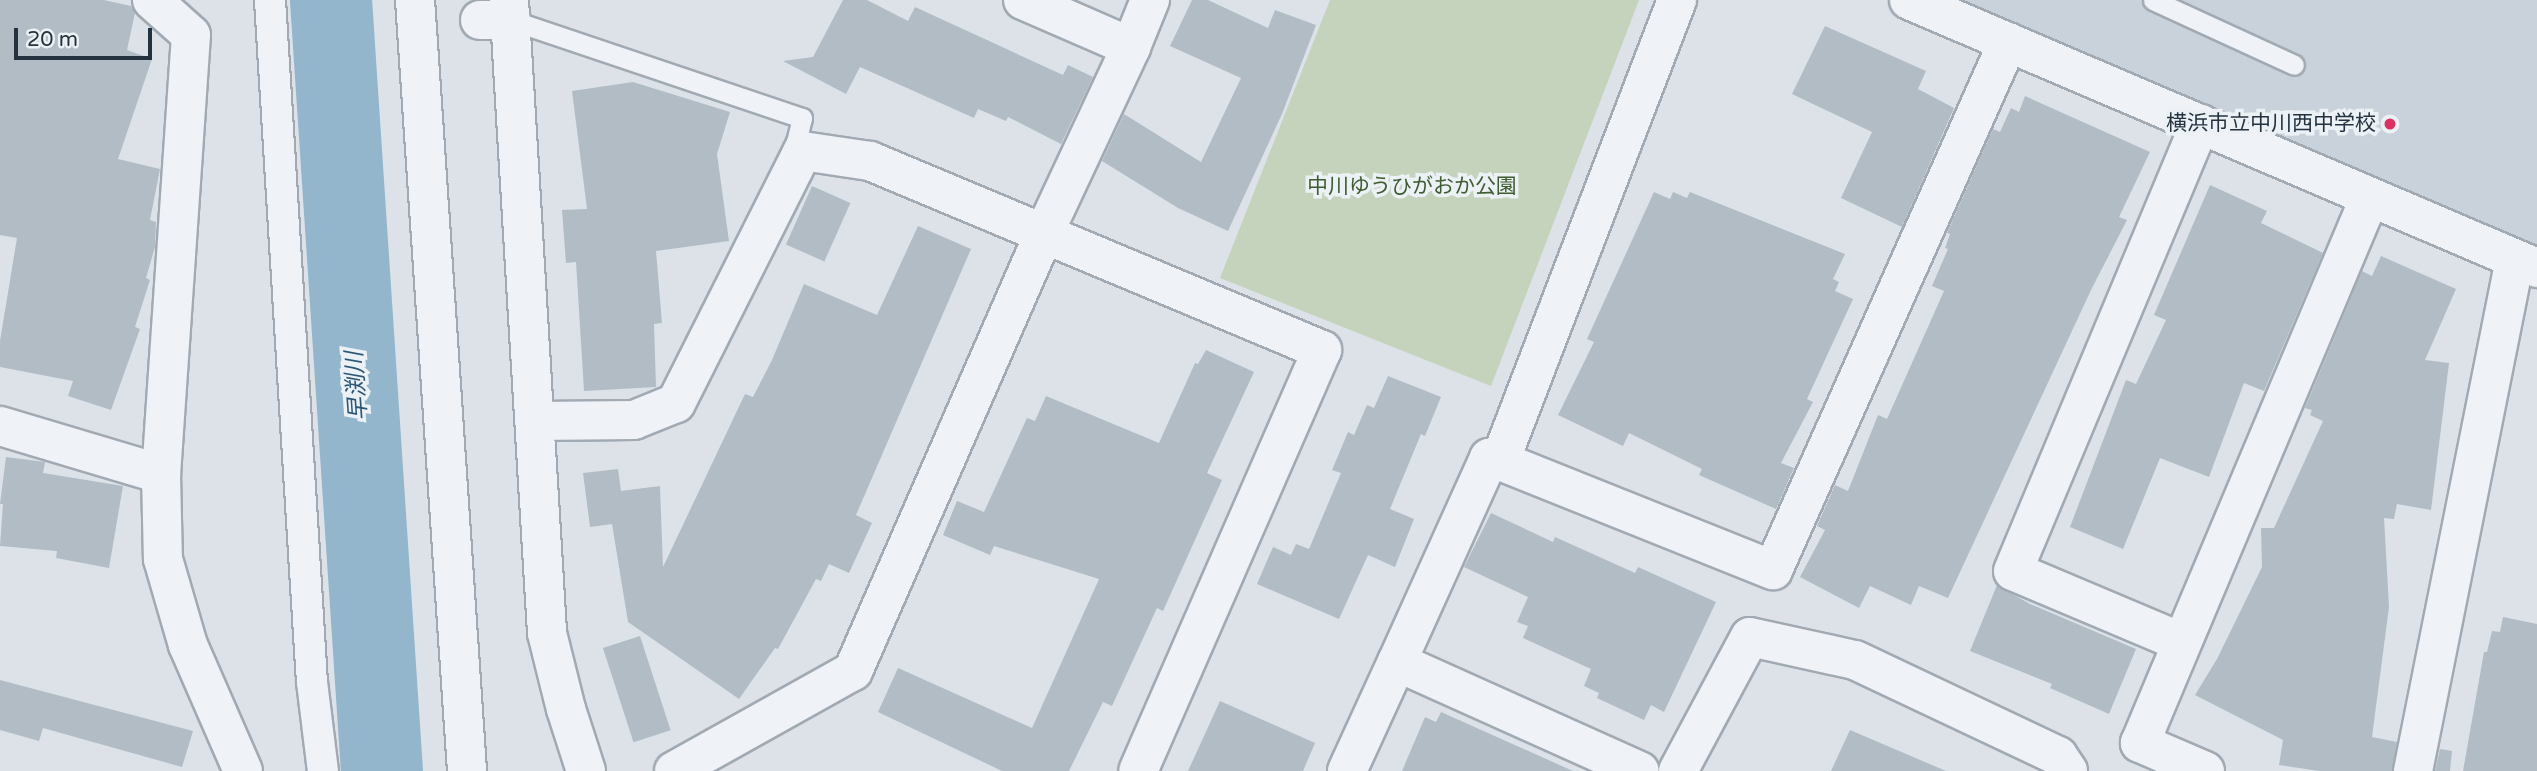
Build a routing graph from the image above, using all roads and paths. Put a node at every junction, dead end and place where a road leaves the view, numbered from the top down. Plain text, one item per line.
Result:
1 (152, 0) edge
2 (270, 0) edge
3 (415, 0) edge
4 (1023, 0) edge
5 (1150, 0) edge
6 (1677, 0) edge
7 (1909, 0) edge
8 (2153, 0) edge
9 (500, 13) edge
10 (2008, 42) junction
11 (1131, 47) junction
12 (2294, 65) dead end
13 (2200, 124) junction
14 (803, 151) junction
15 (2370, 197) junction
16 (1044, 233) junction
17 (2526, 263) edge
18 (537, 421) junction
19 (0, 426) edge
20 (1500, 461) junction
21 (161, 474) junction
22 (2181, 642) junction
23 (1397, 662) junction
24 (243, 771) edge
25 (323, 771) edge
26 (467, 771) edge
27 (586, 771) edge
28 (674, 771) edge
29 (1138, 771) edge
30 (1347, 771) edge
31 (1640, 771) edge
32 (1678, 771) edge
33 (2068, 771) edge
34 (2205, 771) edge
35 (2413, 771) edge

1 - 21 street
2 - 25 street
3 - 26 street
4 - 11 street
5 - 11 street
6 - 20 street
7 - 10 street
8 - 12 lane
9 - 14 lane
9 - 18 street
10 - 13 street
10 - 20 street
11 - 16 street
13 - 15 street
13 - 22 street
14 - 16 street
14 - 18 street
15 - 17 street
15 - 22 street
16 - 28 street
16 - 29 street
17 - 35 street
18 - 27 street
19 - 21 street
20 - 23 street
21 - 24 street
22 - 34 street
23 - 30 street
23 - 31 street
32 - 33 street

